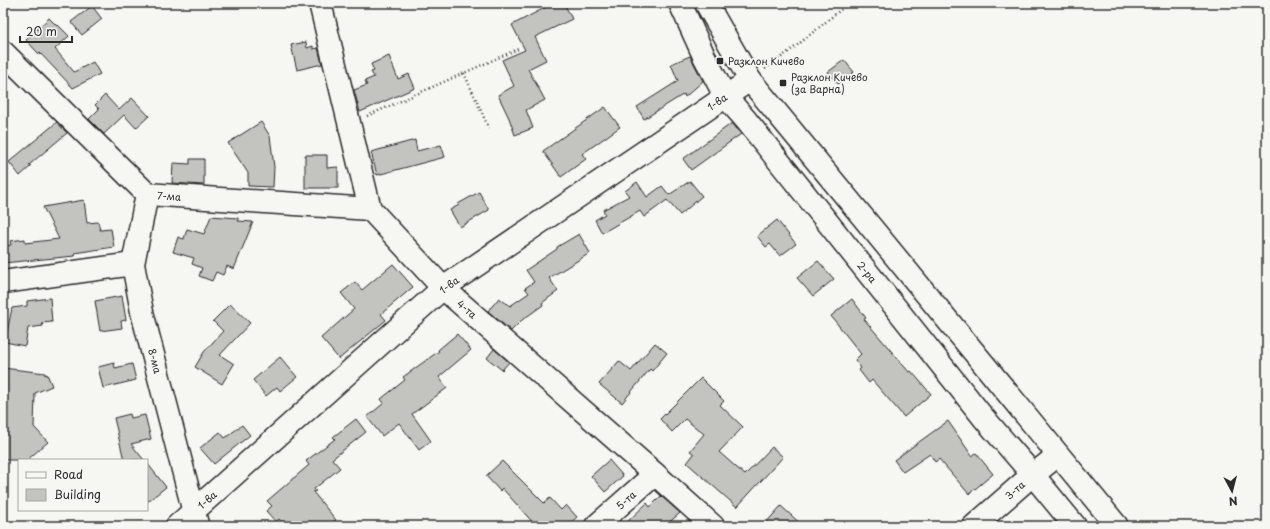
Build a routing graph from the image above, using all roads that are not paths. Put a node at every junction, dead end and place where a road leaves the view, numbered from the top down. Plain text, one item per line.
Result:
1 (320, 3) edge
2 (680, 3) edge
3 (706, 3) edge
4 (3, 52) edge
5 (750, 80) junction
6 (725, 96) junction
7 (147, 194) junction
8 (370, 209) junction
9 (133, 264) junction
10 (3, 282) edge
11 (443, 288) junction
12 (1058, 455) junction
13 (655, 474) junction
14 (1028, 479) junction
15 (196, 519) edge
16 (177, 526) edge
17 (596, 526) edge
18 (713, 526) edge
19 (974, 526) edge
20 (1059, 526) edge
21 (1075, 526) edge
22 (1117, 526) edge

1 - 8 street, 4-та
2 - 6 street, 2-ра
3 - 5 street
4 - 7 street, 7-ма
5 - 6 street, 1-ва
5 - 12 street
6 - 11 street, 1-ва
6 - 14 street, 2-ра
7 - 8 street, 7-ма
7 - 9 street, 8-ма
8 - 11 street, 4-та
9 - 10 street
9 - 15 street, 8-ма
11 - 13 street, 4-та
11 - 15 street, 1-ва
12 - 14 street, 3-та
12 - 22 street
13 - 17 street, 5-та
13 - 18 street, 4-та
14 - 19 street, 3-та
14 - 20 street
14 - 21 street, 2-ра
15 - 16 street, 1-ва

